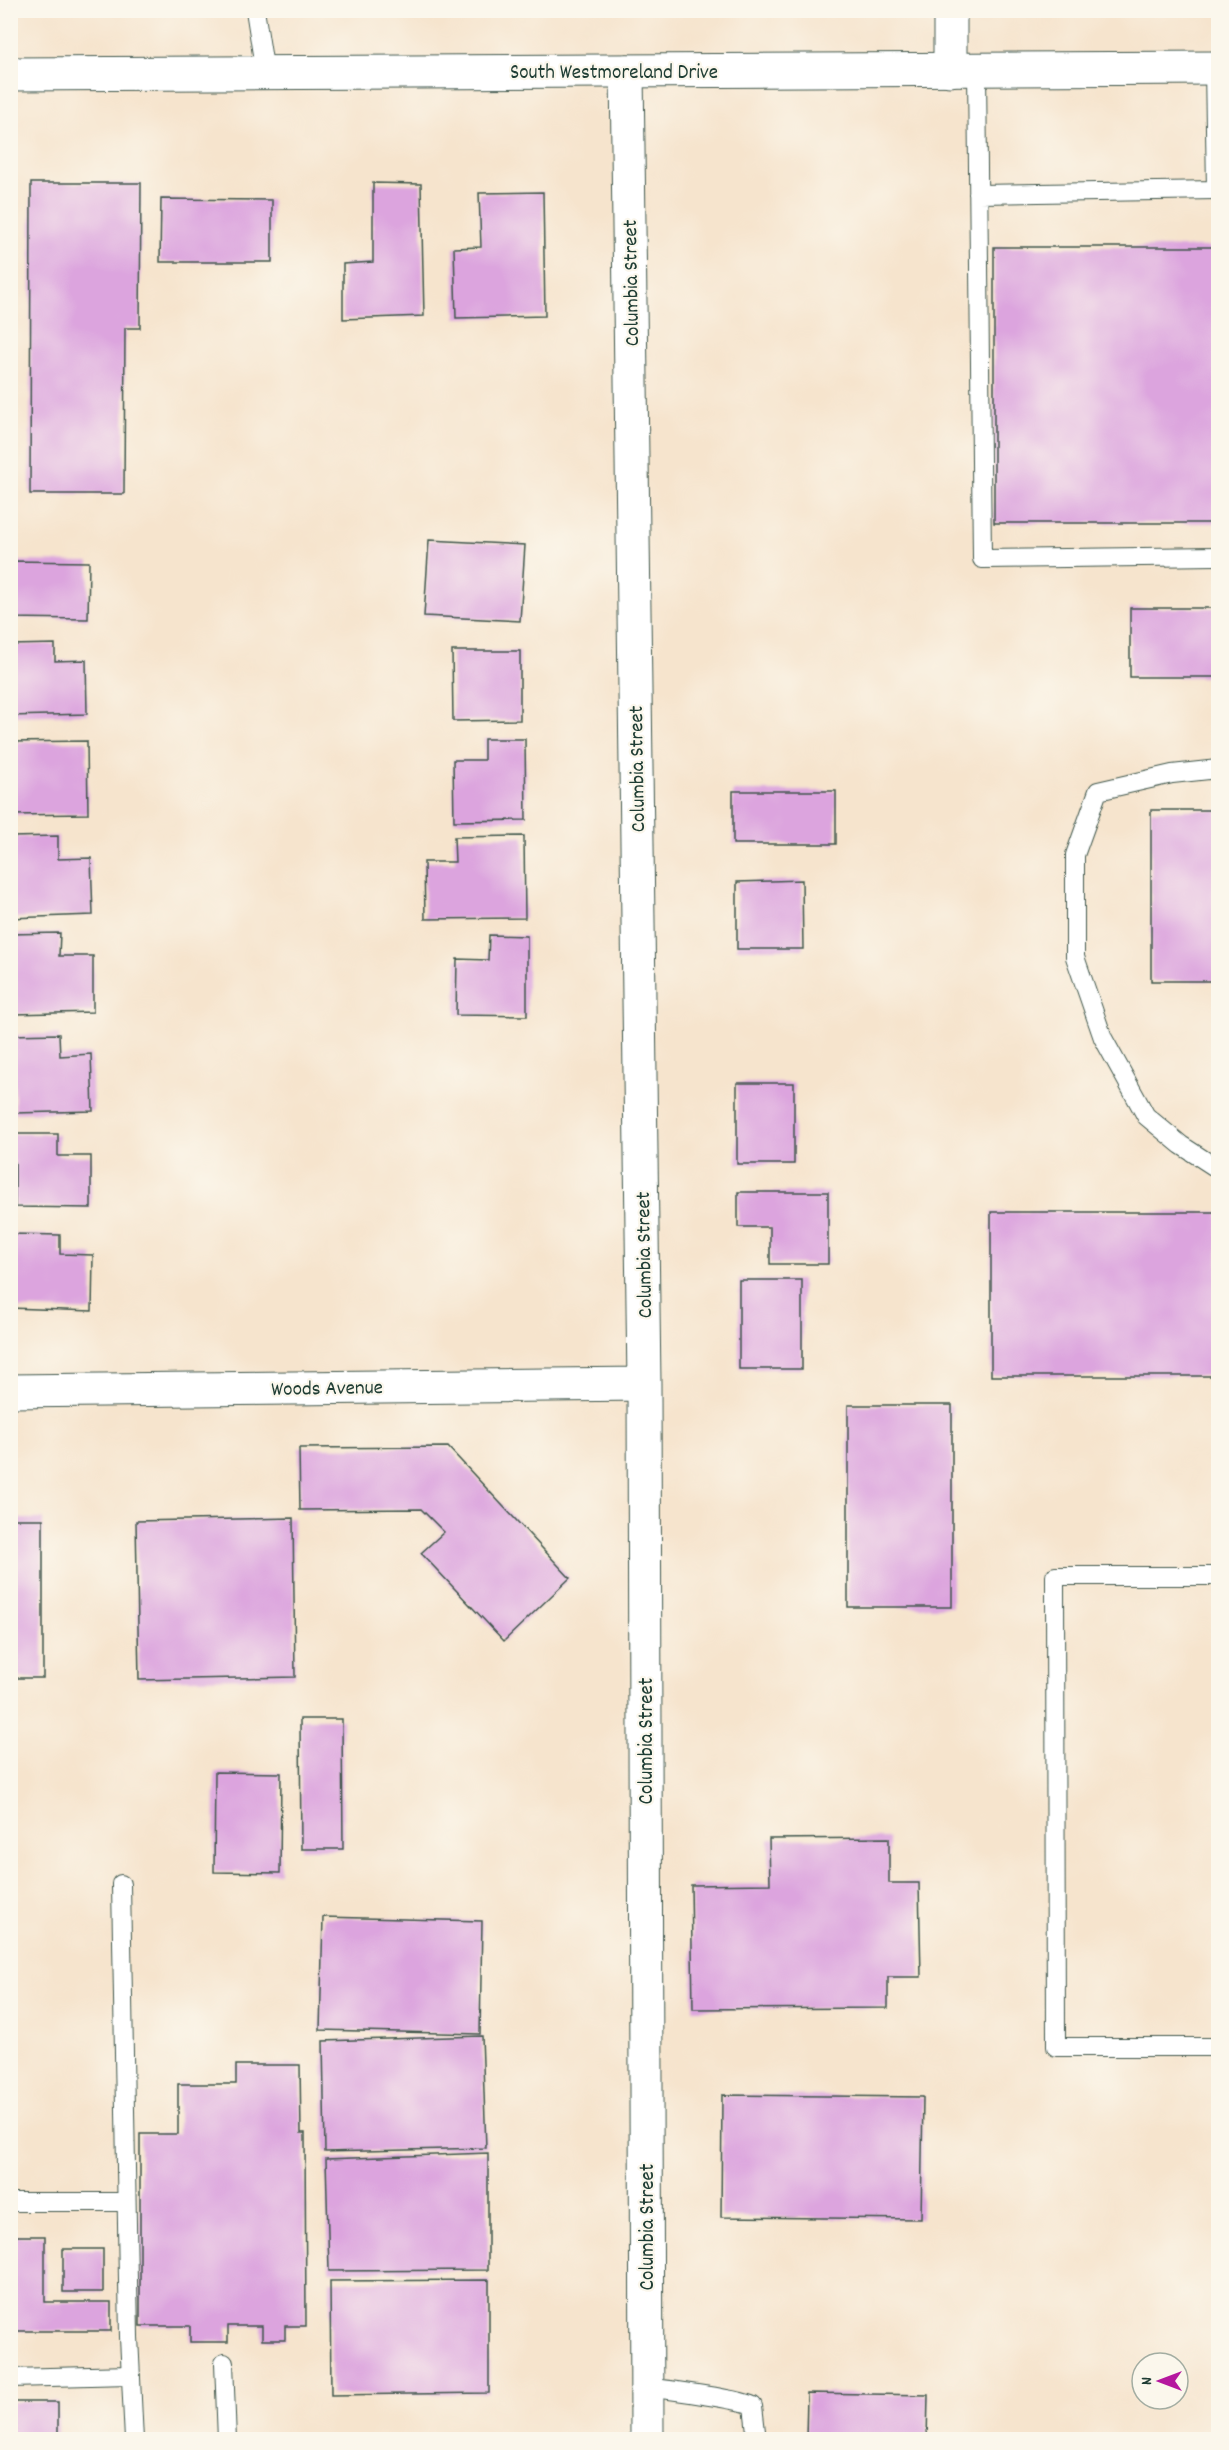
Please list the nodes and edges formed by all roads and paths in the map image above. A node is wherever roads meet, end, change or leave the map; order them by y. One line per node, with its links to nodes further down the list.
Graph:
1 (255, 10): 6 (lane)
2 (950, 10): 4 (street)
3 (1216, 68): 4 (street, South Westmoreland Drive); 8 (lane)
4 (963, 70): 5 (street, South Westmoreland Drive); 9 (lane)
5 (627, 71): 6 (street, South Westmoreland Drive); 13 (street, Columbia Street)
6 (265, 73): 7 (street, South Westmoreland Drive)
7 (10, 74)
8 (1217, 190): 9 (lane)
9 (978, 194): 10 (lane)
10 (1218, 556)
11 (1218, 769): 12 (lane)
12 (1218, 1169)
13 (644, 1384): 14 (street, Woods Avenue); 23 (street, Columbia Street)
14 (10, 1391)
15 (1218, 1576): 17 (lane)
16 (121, 1884): 19 (lane)
17 (1218, 2046)
18 (10, 2202): 19 (lane)
19 (126, 2202): 21 (lane)
20 (225, 2363): 25 (lane)
21 (130, 2375): 22 (lane); 24 (lane)
22 (10, 2378)
23 (646, 2386): 26 (street, Columbia Street); 27 (lane)
24 (134, 2439)
25 (227, 2439)
26 (647, 2439)
27 (757, 2439)

